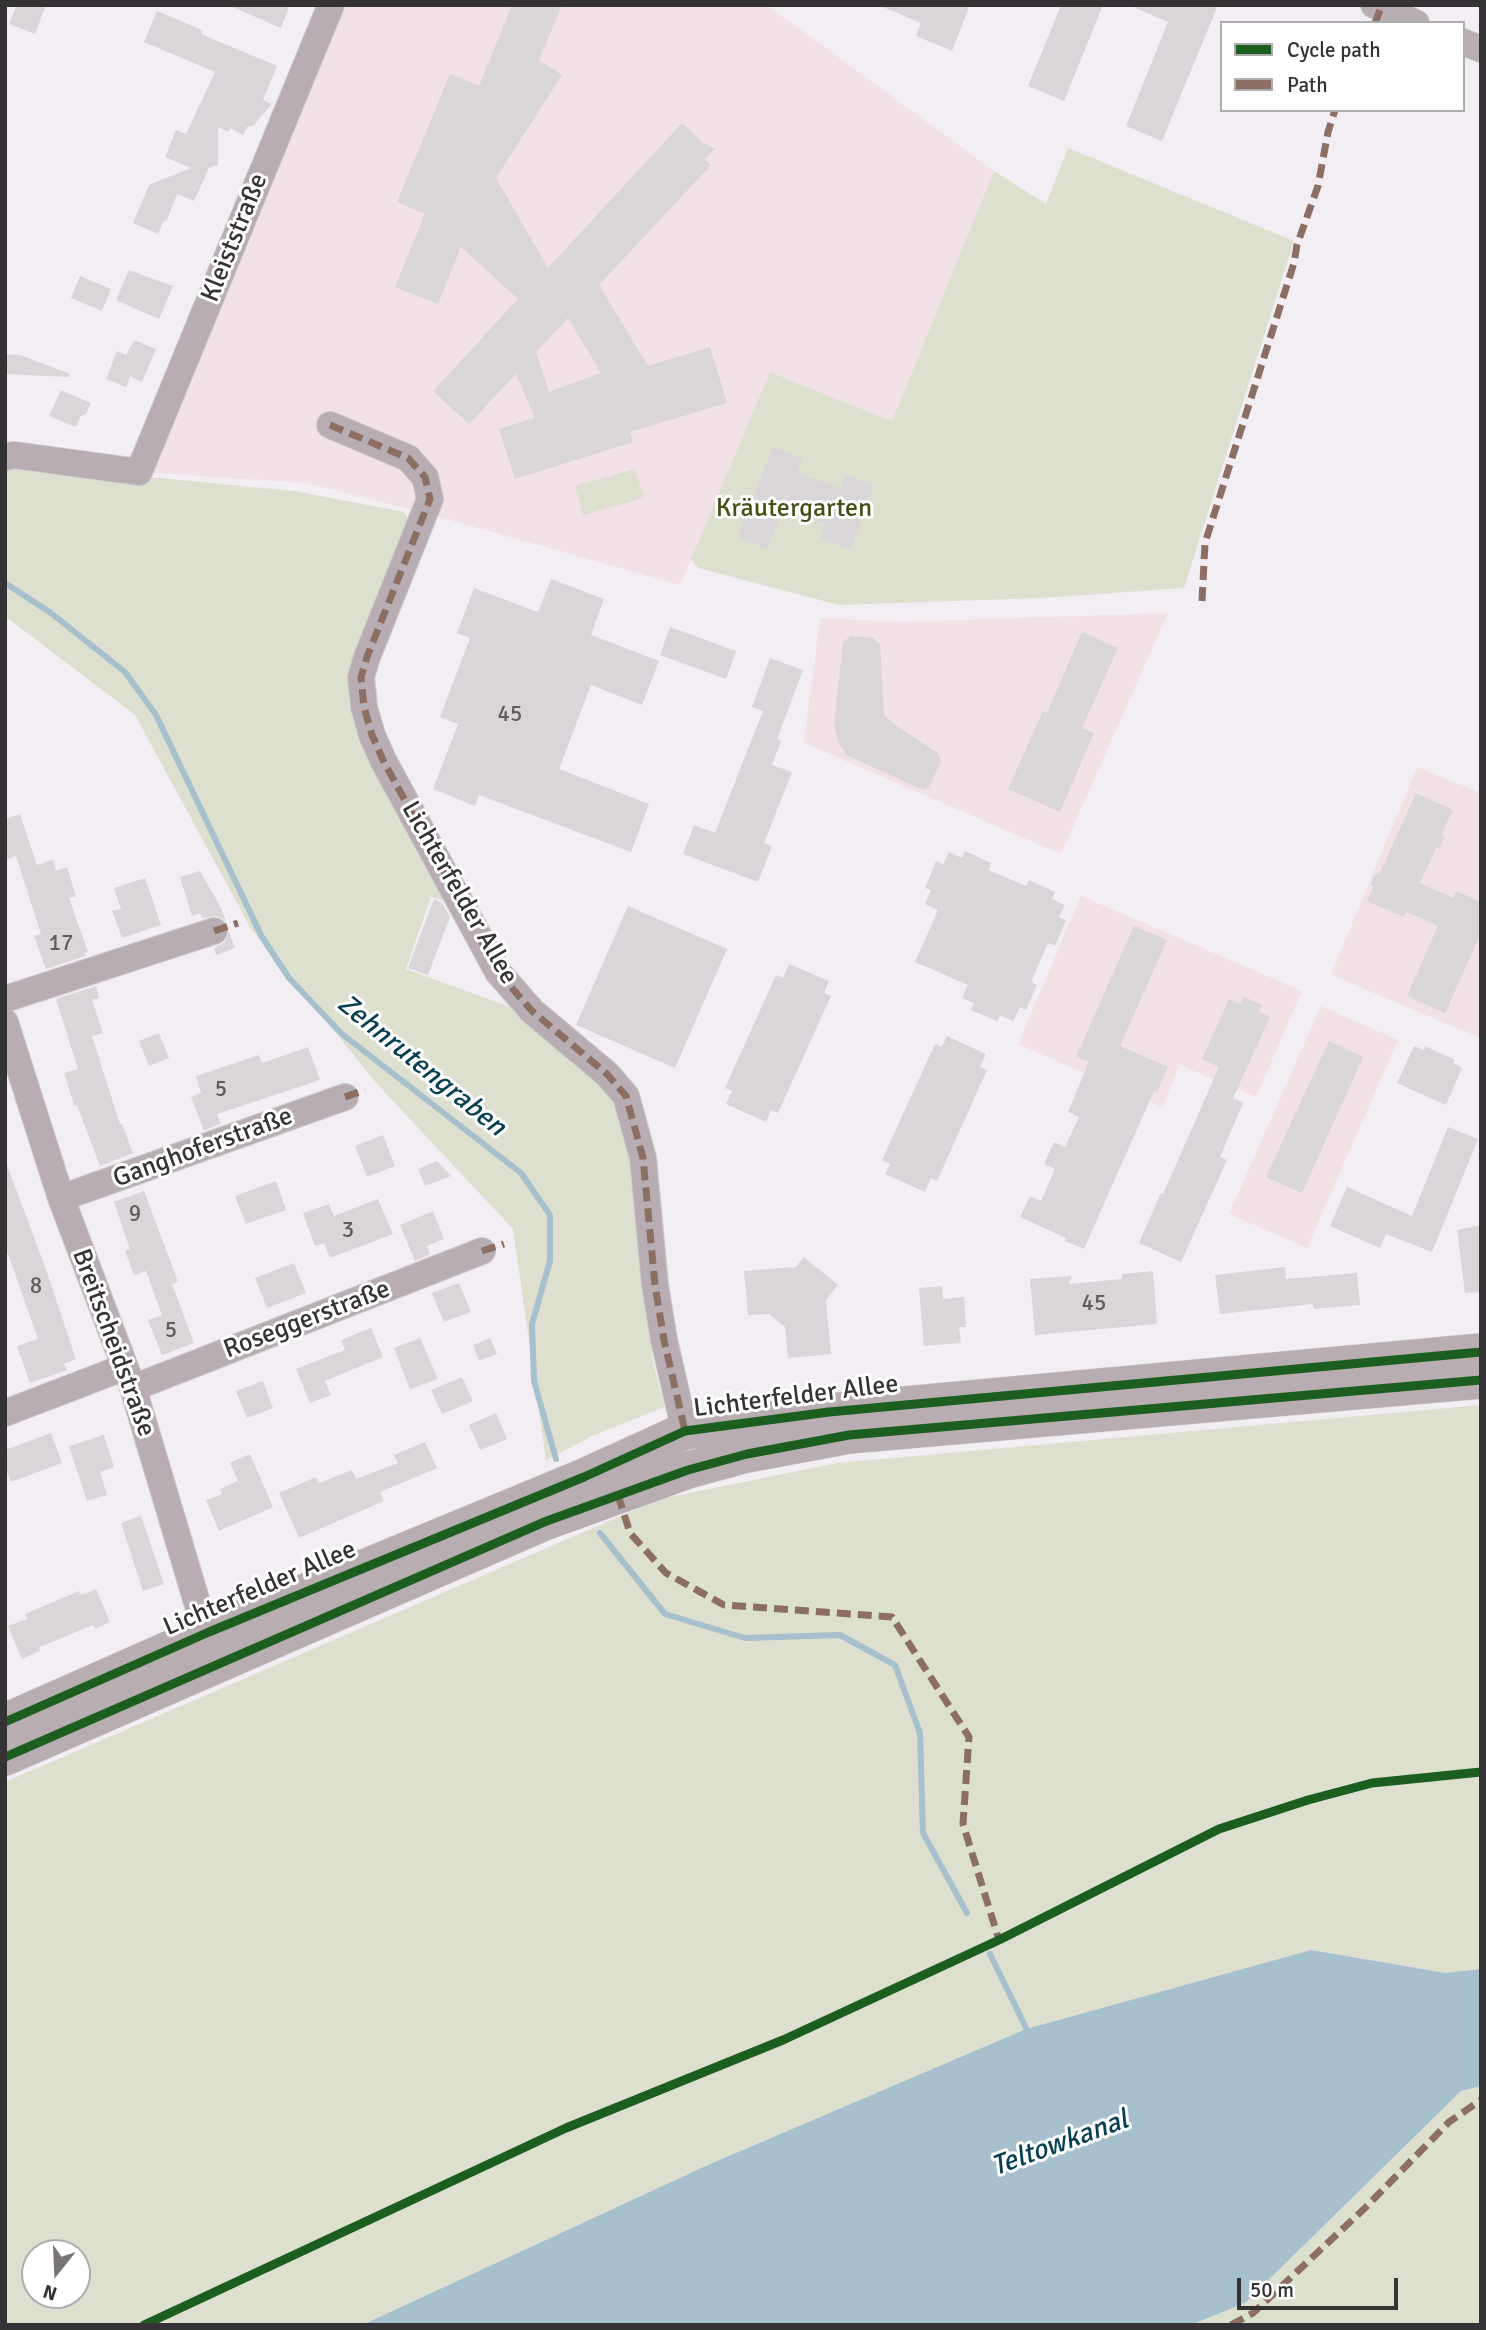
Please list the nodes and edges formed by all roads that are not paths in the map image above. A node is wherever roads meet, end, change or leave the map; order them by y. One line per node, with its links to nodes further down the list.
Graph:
1 (331, 5): 5 (street, Kleiststraße)
2 (1379, 6): 3 (street)
3 (1412, 21)
4 (330, 425): 16 (street, Lichterfelder Allee)
5 (5, 457)
6 (214, 931): 7 (street)
7 (5, 999)
8 (5, 1022): 10 (street, Breitscheidstraße)
9 (345, 1097): 10 (street, Ganghoferstraße)
10 (61, 1198): 13 (street, Breitscheidstraße)
11 (482, 1251): 13 (street, Roseggerstraße)
12 (1481, 1352): 16 (main road, Lichterfelder Allee)
13 (129, 1378): 15 (street, Roseggerstraße); 17 (street, Breitscheidstraße)
14 (1481, 1380): 17 (main road, Lichterfelder Allee)
15 (5, 1413)
16 (685, 1430): 17 (main road, Lichterfelder Allee)
17 (216, 1647): 18 (main road, Lichterfelder Allee); 19 (main road, Lichterfelder Allee)
18 (5, 1723)
19 (5, 1757)

